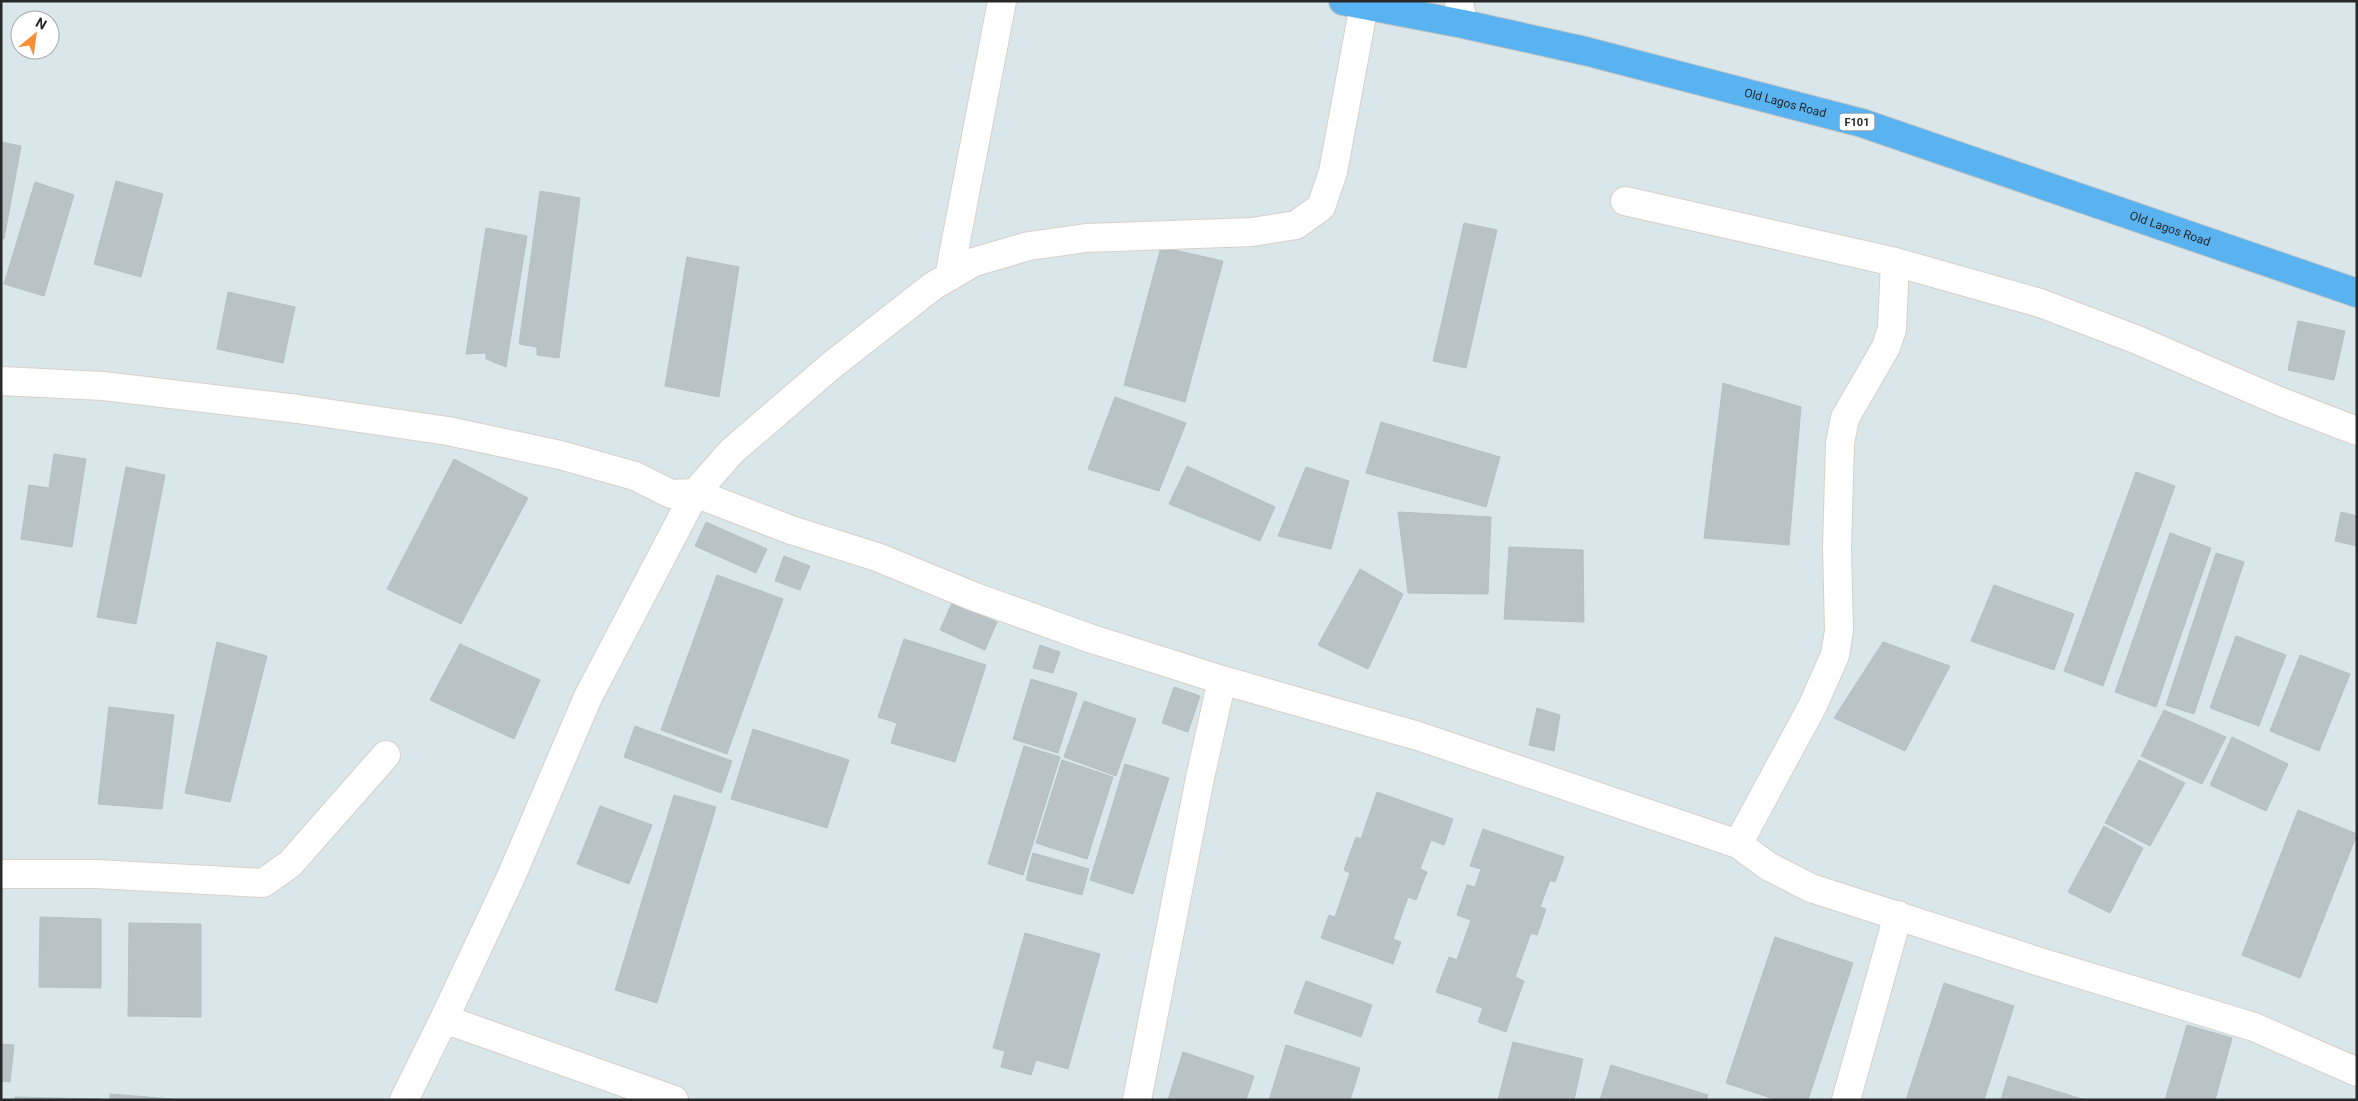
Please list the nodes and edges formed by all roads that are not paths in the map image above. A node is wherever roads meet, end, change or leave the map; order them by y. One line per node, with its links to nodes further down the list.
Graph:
1 (1002, 1): 6 (street)
2 (1354, 3): 3 (main road, Old Lagos Road / F101); 6 (street)
3 (1461, 12): 7 (main road, Old Lagos Road / F101)
4 (1625, 201): 5 (street)
5 (1895, 262): 9 (street); 13 (street)
6 (949, 277): 10 (street)
7 (2357, 293)
8 (1, 381): 10 (street)
9 (2357, 431)
10 (695, 493): 11 (street); 16 (street)
11 (1222, 680): 13 (street); 20 (street)
12 (386, 755): 14 (street)
13 (1738, 844): 15 (street)
14 (1, 874)
15 (1898, 915): 17 (street); 21 (street)
16 (444, 1019): 18 (street); 19 (street)
17 (2357, 1072)
18 (404, 1100)
19 (674, 1100)
20 (1137, 1100)
21 (1846, 1100)

